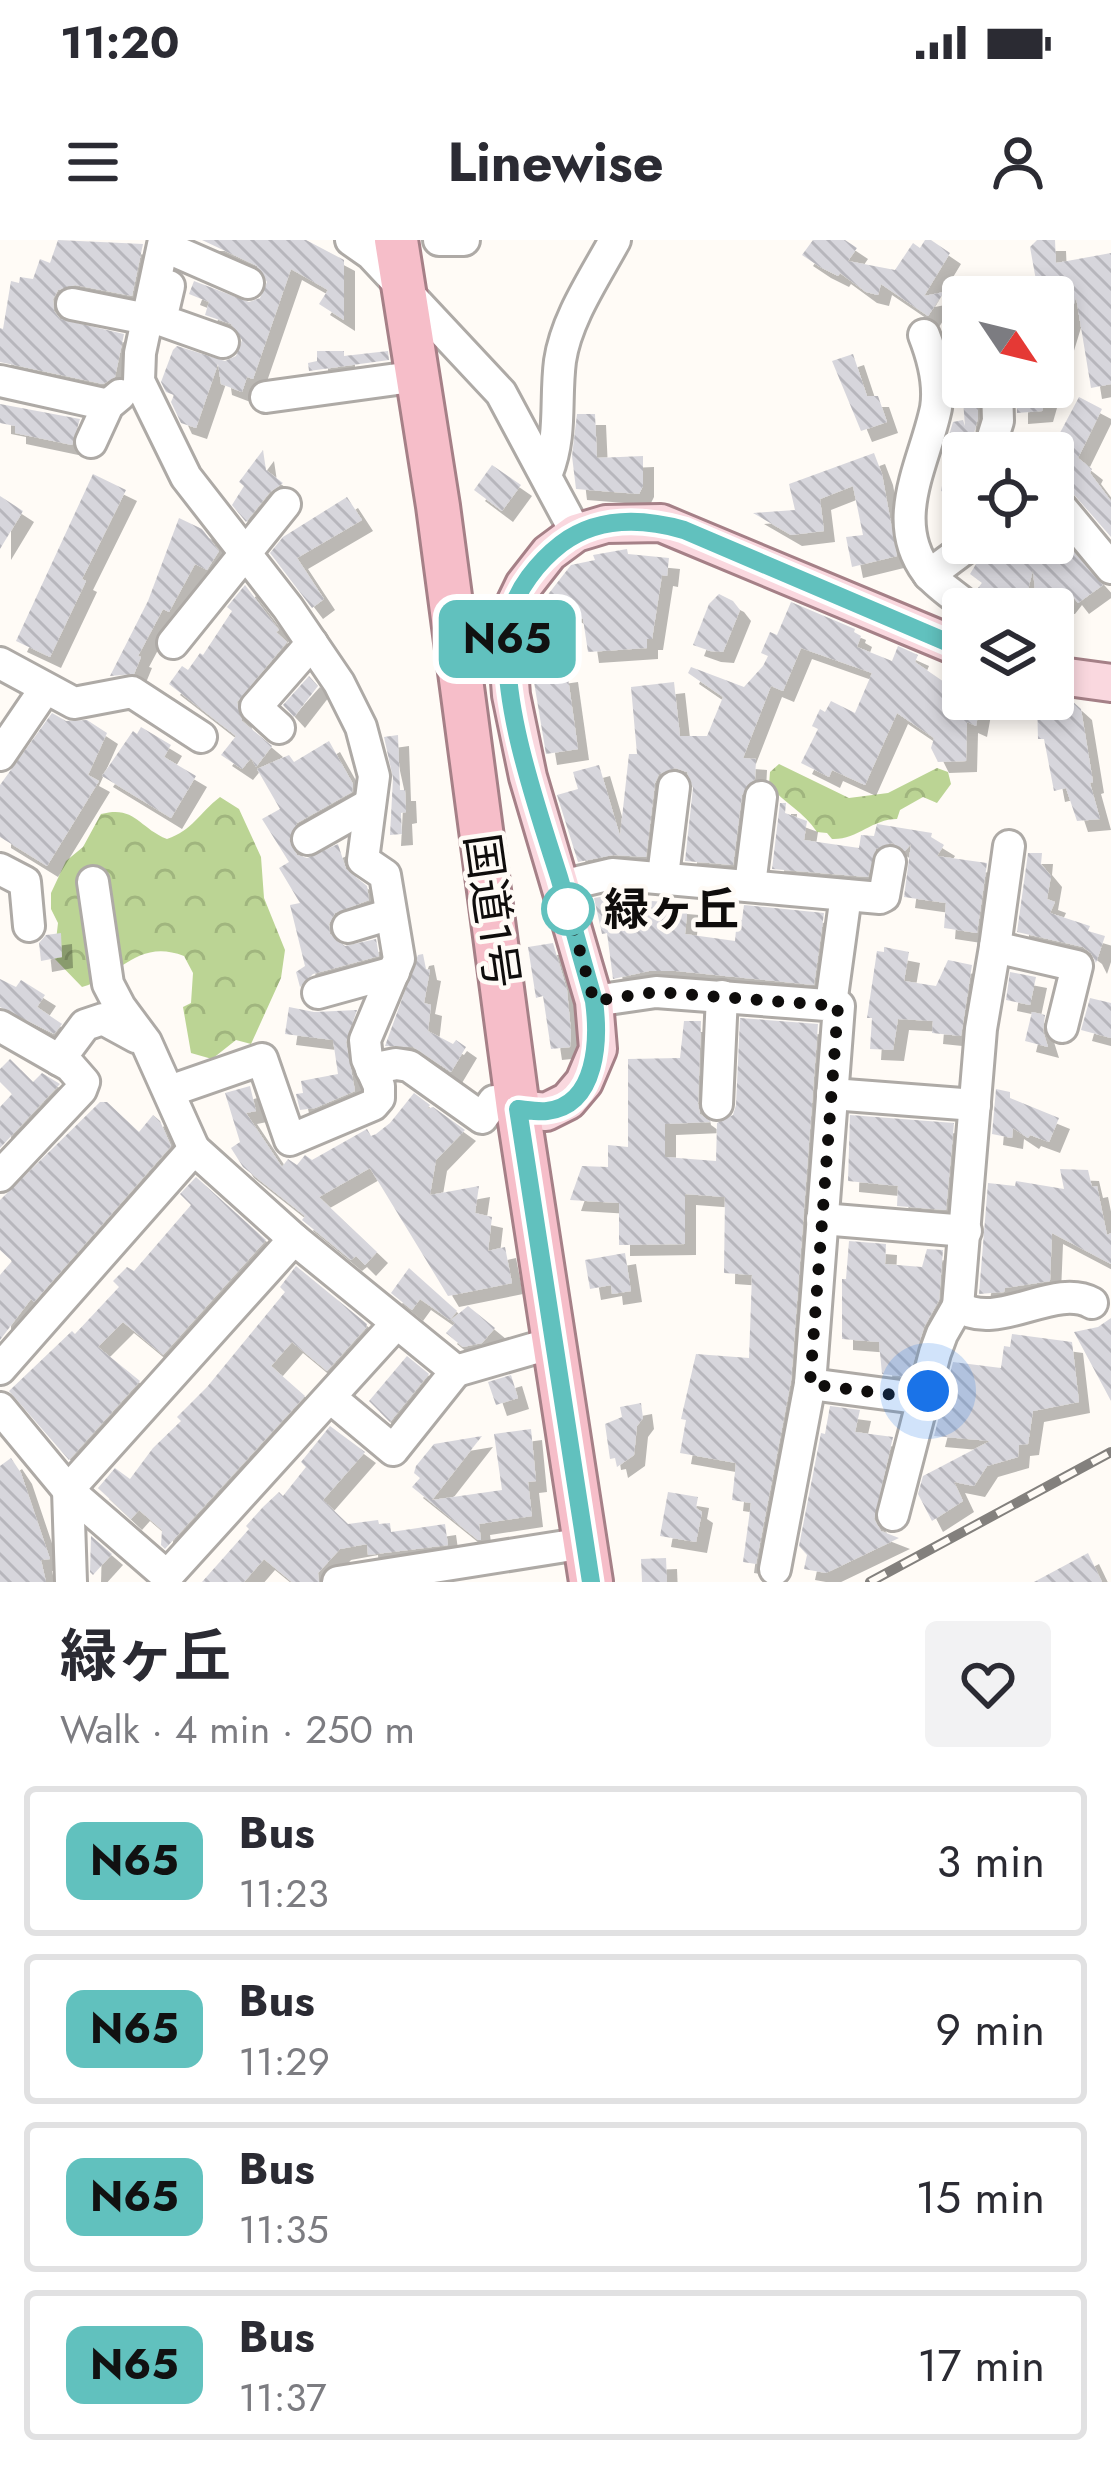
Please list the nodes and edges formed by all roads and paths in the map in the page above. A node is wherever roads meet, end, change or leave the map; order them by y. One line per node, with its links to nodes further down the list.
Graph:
1 (351, 240): 8 (street)
2 (396, 240): 8 (highway, 国道1号)
3 (439, 240): 4 (street)
4 (464, 240)
5 (615, 240): 19 (street)
6 (174, 244): 7 (street); 10 (street); 12 (street)
7 (248, 283)
8 (407, 292): 13 (highway, 国道1号); 19 (street)
9 (72, 304): 10 (street)
10 (147, 319): 15 (street)
11 (924, 335): 26 (street)
12 (224, 342)
13 (419, 376): 16 (street); 68 (highway, 国道1号)
14 (0, 381): 17 (street)
15 (140, 381): 17 (street); 23 (street)
16 (266, 398)
17 (108, 405): 18 (street)
18 (91, 442)
19 (547, 473): 22 (street)
20 (285, 504): 23 (street)
21 (1074, 523): 25 (street)
22 (576, 533): 28 (main road); 48 (main road)
23 (245, 555): 29 (street); 30 (street)
24 (944, 564): 26 (street)
25 (1111, 568)
26 (929, 575): 27 (street)
27 (945, 588)
28 (942, 640)
29 (173, 643)
30 (312, 643): 35 (street); 40 (street)
31 (0, 663): 34 (street)
32 (1074, 678): 33 (main road)
33 (1111, 683)
34 (45, 689): 36 (street); 37 (street)
35 (279, 728)
36 (201, 737)
37 (0, 755)
38 (674, 787): 45 (street)
39 (761, 797): 47 (street)
40 (370, 804): 41 (street); 50 (street)
41 (308, 839)
42 (1009, 846): 53 (street)
43 (890, 862): 49 (street)
44 (0, 869): 51 (street)
45 (663, 876): 47 (street); 48 (street)
46 (93, 882): 61 (street)
47 (750, 885): 49 (street)
48 (561, 886): 57 (main road)
49 (846, 895): 58 (street)
50 (391, 914): 52 (street); 54 (street)
51 (29, 926)
52 (349, 926)
53 (995, 947): 60 (street); 67 (street)
54 (394, 972): 55 (street); 63 (street)
55 (318, 993)
56 (722, 996): 57 (street); 58 (street); 66 (street)
57 (594, 1001): 68 (main road)
58 (831, 1004): 65 (street)
59 (0, 1026): 62 (street)
60 (1062, 1027)
61 (146, 1042): 62 (street); 64 (street)
62 (59, 1060): 70 (street)
63 (371, 1069): 64 (street); 68 (street)
64 (170, 1091): 69 (street)
65 (832, 1094): 67 (street); 71 (street)
66 (717, 1104)
67 (975, 1105): 72 (street)
68 (518, 1109): 77 (highway, 国道1号)
69 (194, 1150): 73 (street); 78 (street)
70 (0, 1176)
71 (822, 1219): 72 (street); 80 (street)
72 (966, 1231): 75 (street)
73 (293, 1239): 76 (street); 84 (street)
74 (1092, 1304): 75 (street)
75 (958, 1306): 82 (street)
76 (396, 1324): 79 (street); 81 (street)
77 (556, 1342): 79 (street); 86 (highway, 国道1号)
78 (0, 1369)
79 (456, 1370): 81 (street)
80 (810, 1384): 82 (street); 87 (street)
81 (331, 1398): 84 (street)
82 (924, 1399): 85 (street)
83 (0, 1408): 84 (street)
84 (68, 1490): 89 (street)
85 (893, 1515)
86 (588, 1562): 88 (street)
87 (775, 1569)
88 (468, 1571): 90 (street)
89 (70, 1582)
90 (338, 1582)

